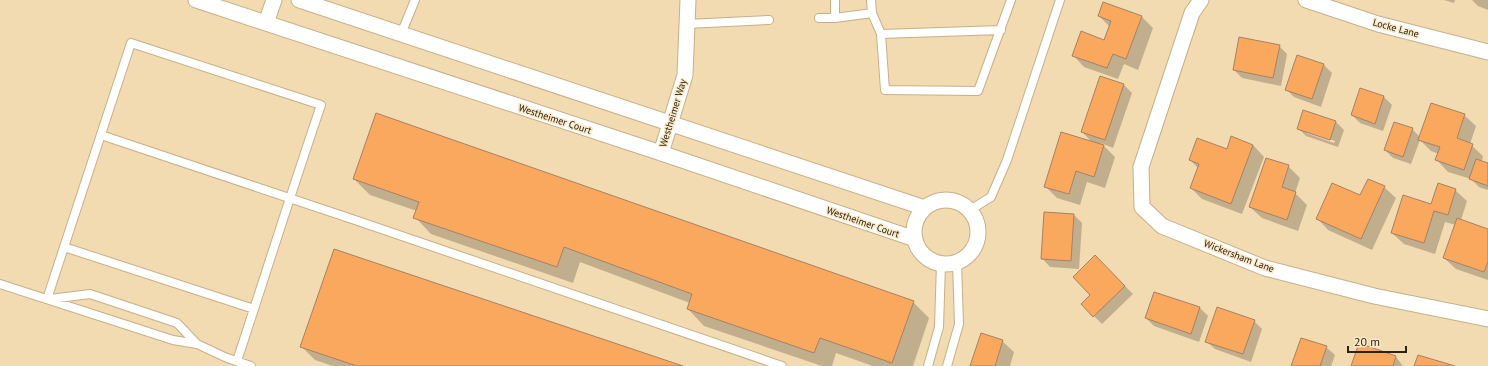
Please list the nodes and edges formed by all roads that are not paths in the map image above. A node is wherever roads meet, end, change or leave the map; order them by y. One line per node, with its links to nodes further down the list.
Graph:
1 (196, 0): 16 (street, Westheimer Court)
2 (274, 0): 16 (street)
3 (299, 0): 19 (street)
4 (415, 0): 19 (lane)
5 (688, 0): 17 (street, Westheimer Way)
6 (835, 0): 14 (lane)
7 (871, 0): 12 (lane)
8 (1011, 0): 18 (lane)
9 (1060, 0): 27 (lane)
10 (1201, 0): 35 (street, Wickersham Lane)
11 (1306, 0): 21 (street, Locke Lane)
12 (872, 13): 14 (lane); 20 (lane)
13 (819, 18): 14 (lane)
14 (835, 18)
15 (769, 20): 17 (lane)
16 (266, 23): 24 (street, Westheimer Court)
17 (687, 24): 22 (street, Westheimer Way)
18 (1001, 30): 20 (lane); 20 (lane)
19 (401, 34): 22 (street)
20 (882, 34)
21 (1488, 52)
22 (670, 123): 24 (street, Westheimer Way); 26 (street)
23 (101, 135): 25 (lane); 25 (lane); 29 (lane)
24 (661, 153): 28 (street, Westheimer Court)
25 (290, 198): 34 (lane); 39 (lane)
26 (925, 208): 27 (street); 28 (street, Westheimer Court)
27 (970, 210): 30 (street)
28 (915, 239): 31 (street)
29 (64, 246): 33 (lane); 34 (lane)
30 (956, 263): 31 (street); 41 (lane)
31 (941, 264): 40 (lane)
32 (0, 284): 33 (lane)
33 (47, 299): 36 (lane); 36 (lane)
34 (254, 309): 37 (lane)
35 (1488, 319)
36 (197, 344): 37 (lane)
37 (237, 361): 38 (lane)
38 (251, 366)
39 (782, 366)
40 (928, 366)
41 (947, 366)

